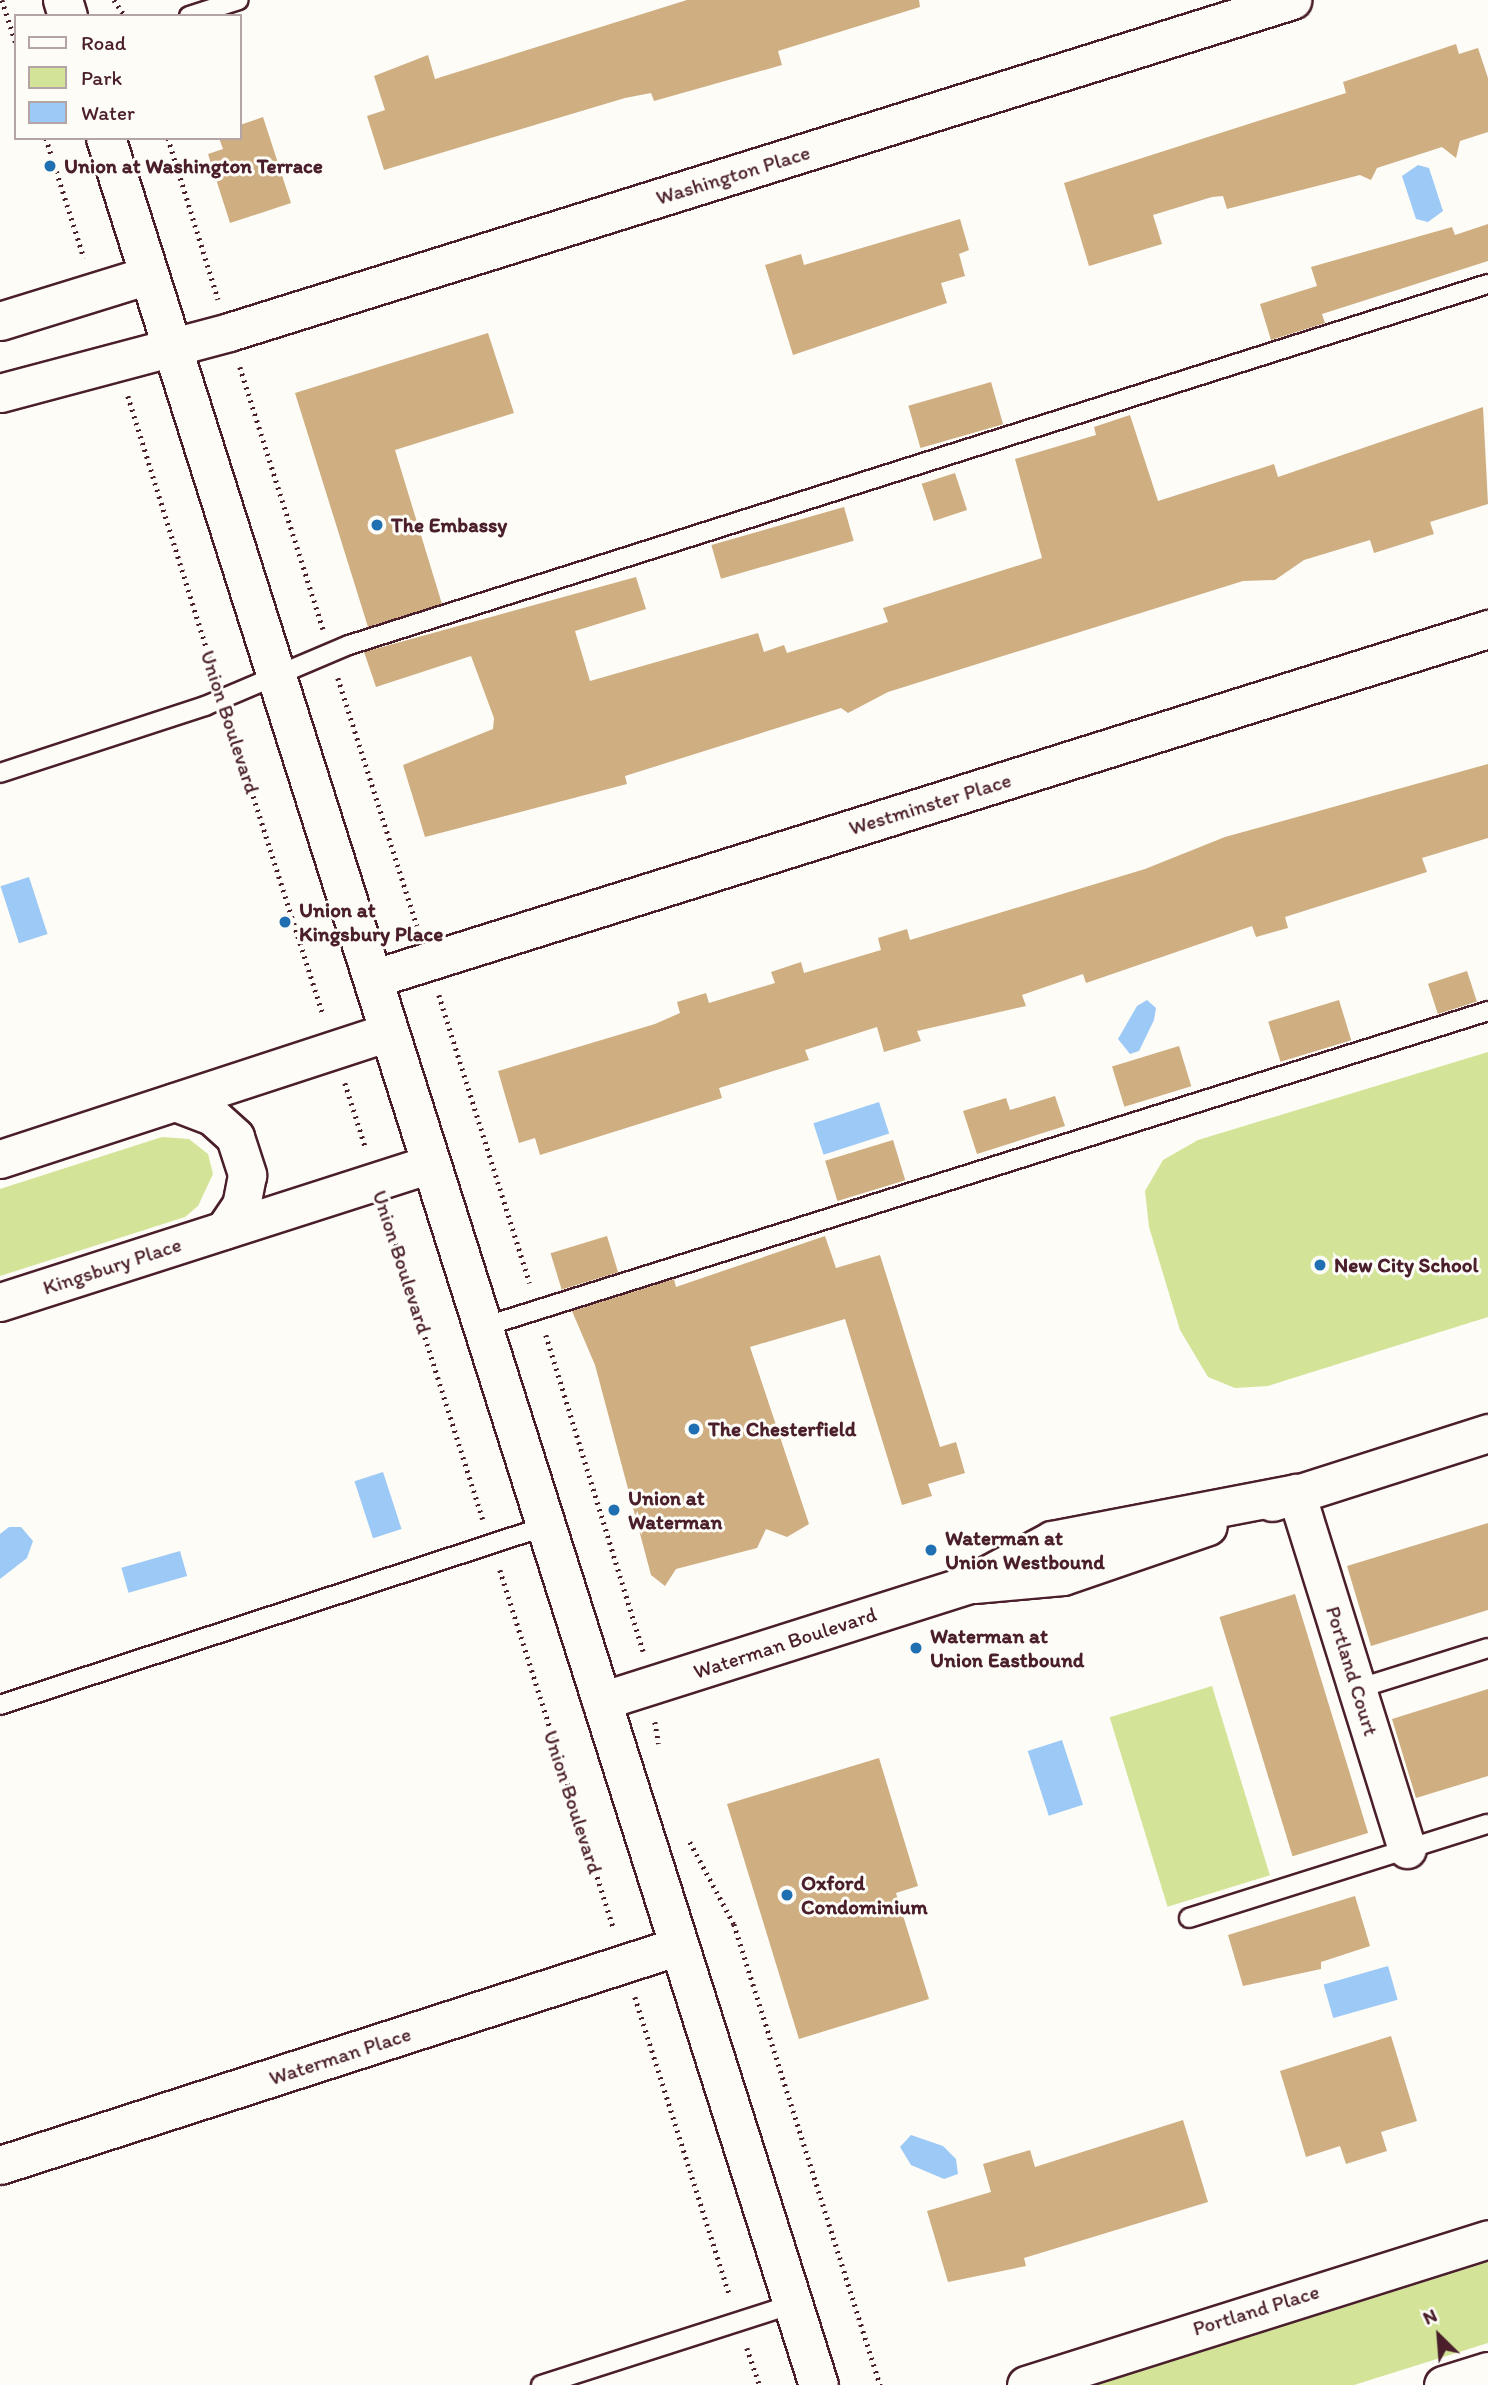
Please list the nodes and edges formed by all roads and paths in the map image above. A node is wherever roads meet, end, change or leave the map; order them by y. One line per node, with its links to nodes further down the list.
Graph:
1 (2, 0): 5 (path)
2 (239, 0): 4 (lane)
3 (1292, 0): 13 (street, Washington Place)
4 (195, 14)
5 (14, 37)
6 (47, 140): 11 (path)
7 (107, 140): 9 (main road)
8 (168, 140): 13 (path)
9 (149, 275): 11 (street); 14 (main road)
10 (1488, 284): 18 (lane)
11 (95, 292): 12 (street)
12 (0, 321)
13 (229, 332): 14 (street, Washington Place); 18 (path)
14 (173, 347): 15 (street, Washington Place); 19 (main road)
15 (117, 363): 16 (street, Washington Place); 20 (path, Union Boulevard)
16 (0, 393)
17 (1488, 629): 22 (street, Westminster Place)
18 (330, 652): 19 (lane); 22 (path)
19 (277, 675): 20 (lane); 23 (main road)
20 (222, 699): 21 (lane); 26 (path, Union Boulevard)
21 (0, 773)
22 (428, 962): 23 (street, Westminster Place); 33 (path)
23 (372, 979): 25 (main road)
24 (1488, 1011): 33 (lane)
25 (389, 1032): 26 (street); 29 (main road)
26 (334, 1049): 27 (street); 30 (path, Union Boulevard)
27 (175, 1102): 28 (street); 31 (street)
28 (0, 1159)
29 (431, 1164): 30 (street, Kingsbury Place); 34 (main road)
30 (376, 1181): 31 (street, Kingsbury Place); 38 (path, Union Boulevard)
31 (224, 1230): 32 (street, Kingsbury Place)
32 (0, 1302)
33 (538, 1310): 34 (lane); 39 (path)
34 (483, 1327): 37 (main road)
35 (1488, 1433): 36 (street, Waterman Boulevard)
36 (1296, 1493): 41 (street, Portland Court); 42 (street, Waterman Boulevard)
37 (546, 1526): 38 (lane); 42 (main road)
38 (491, 1544): 43 (lane); 49 (path, Union Boulevard)
39 (638, 1625)
40 (1488, 1648): 41 (lane)
41 (1357, 1689): 46 (street, Portland Court)
42 (601, 1702): 48 (main road)
43 (0, 1705)
44 (1488, 1824): 46 (lane)
45 (684, 1830): 58 (path)
46 (1407, 1849): 47 (lane)
47 (1189, 1918)
48 (679, 1946): 49 (street, Waterman Place); 52 (main road)
49 (625, 1964): 50 (street, Waterman Place); 53 (path, Union Boulevard)
50 (0, 2165)
51 (1488, 2239): 59 (street, Portland Place)
52 (793, 2304): 53 (lane); 57 (main road)
53 (738, 2321): 55 (lane); 56 (path, Union Boulevard)
54 (1488, 2371): 60 (street)
55 (541, 2385)
56 (760, 2385)
57 (819, 2385)
58 (880, 2385)
59 (1026, 2385)
60 (1443, 2385)

